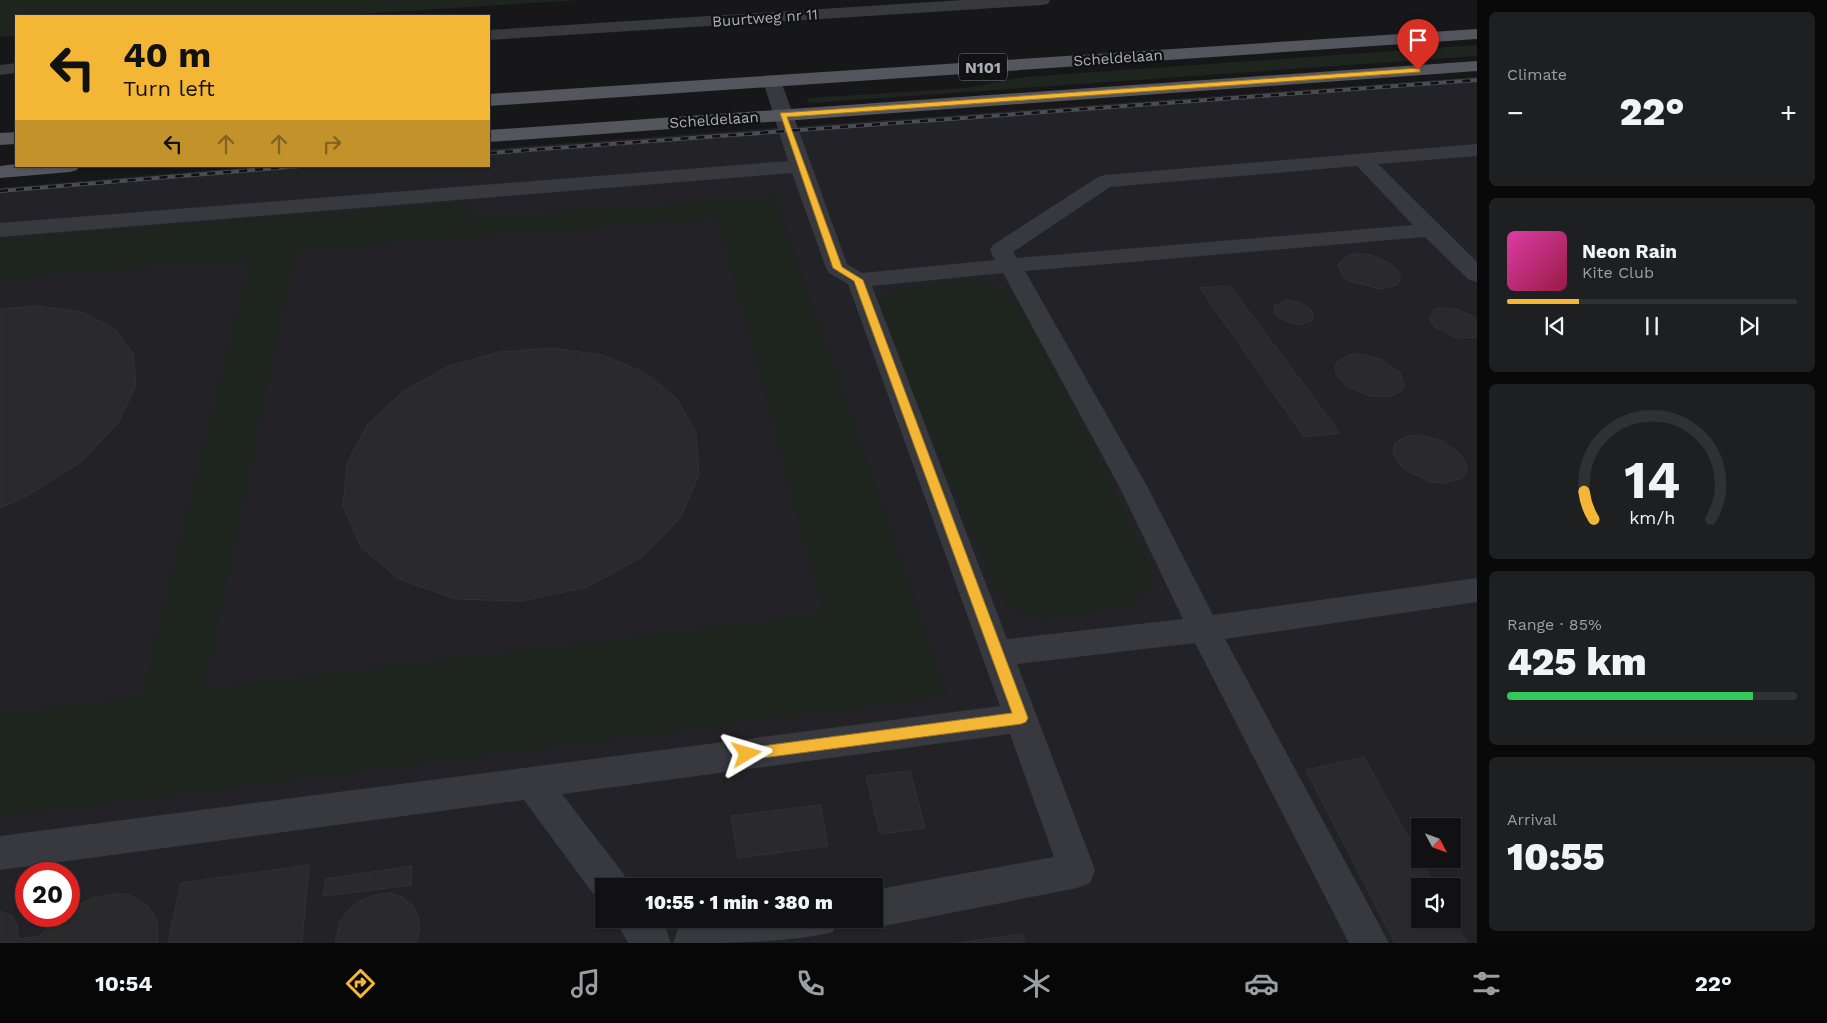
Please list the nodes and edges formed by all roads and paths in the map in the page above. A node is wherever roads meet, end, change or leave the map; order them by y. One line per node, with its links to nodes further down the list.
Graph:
1 (1042, 0): 3 (lane, Buurtweg nr 11)
2 (1477, 34): 7 (main road, Scheldelaan / N101)
3 (490, 35)
4 (1477, 66): 9 (main road, Scheldelaan / N101)
5 (15, 68): 6 (lane)
6 (0, 70)
7 (772, 81): 8 (main road, Scheldelaan / N101); 9 (lane)
8 (490, 100)
9 (782, 115): 10 (main road, Scheldelaan / N101); 15 (lane)
10 (490, 136)
11 (15, 138): 12 (main road)
12 (0, 139)
13 (1477, 150): 14 (lane)
14 (1362, 160): 19 (lane); 20 (lane)
15 (800, 166): 18 (lane); 22 (lane)
16 (58, 167): 17 (main road)
17 (0, 172)
18 (0, 230)
19 (1430, 230): 20 (lane); 21 (lane)
20 (1010, 265): 22 (lane); 24 (lane)
21 (1477, 275)
22 (858, 280): 25 (lane)
23 (1477, 590): 24 (lane)
24 (1204, 629): 25 (lane); 35 (lane)
25 (997, 653): 26 (lane)
26 (1021, 718): 27 (lane); 30 (lane)
27 (532, 782): 28 (lane); 29 (lane)
28 (0, 853)
29 (604, 878)
30 (883, 907)
31 (641, 928): 33 (lane)
32 (772, 928): 34 (lane)
33 (652, 943)
34 (692, 943)
35 (1370, 943)

